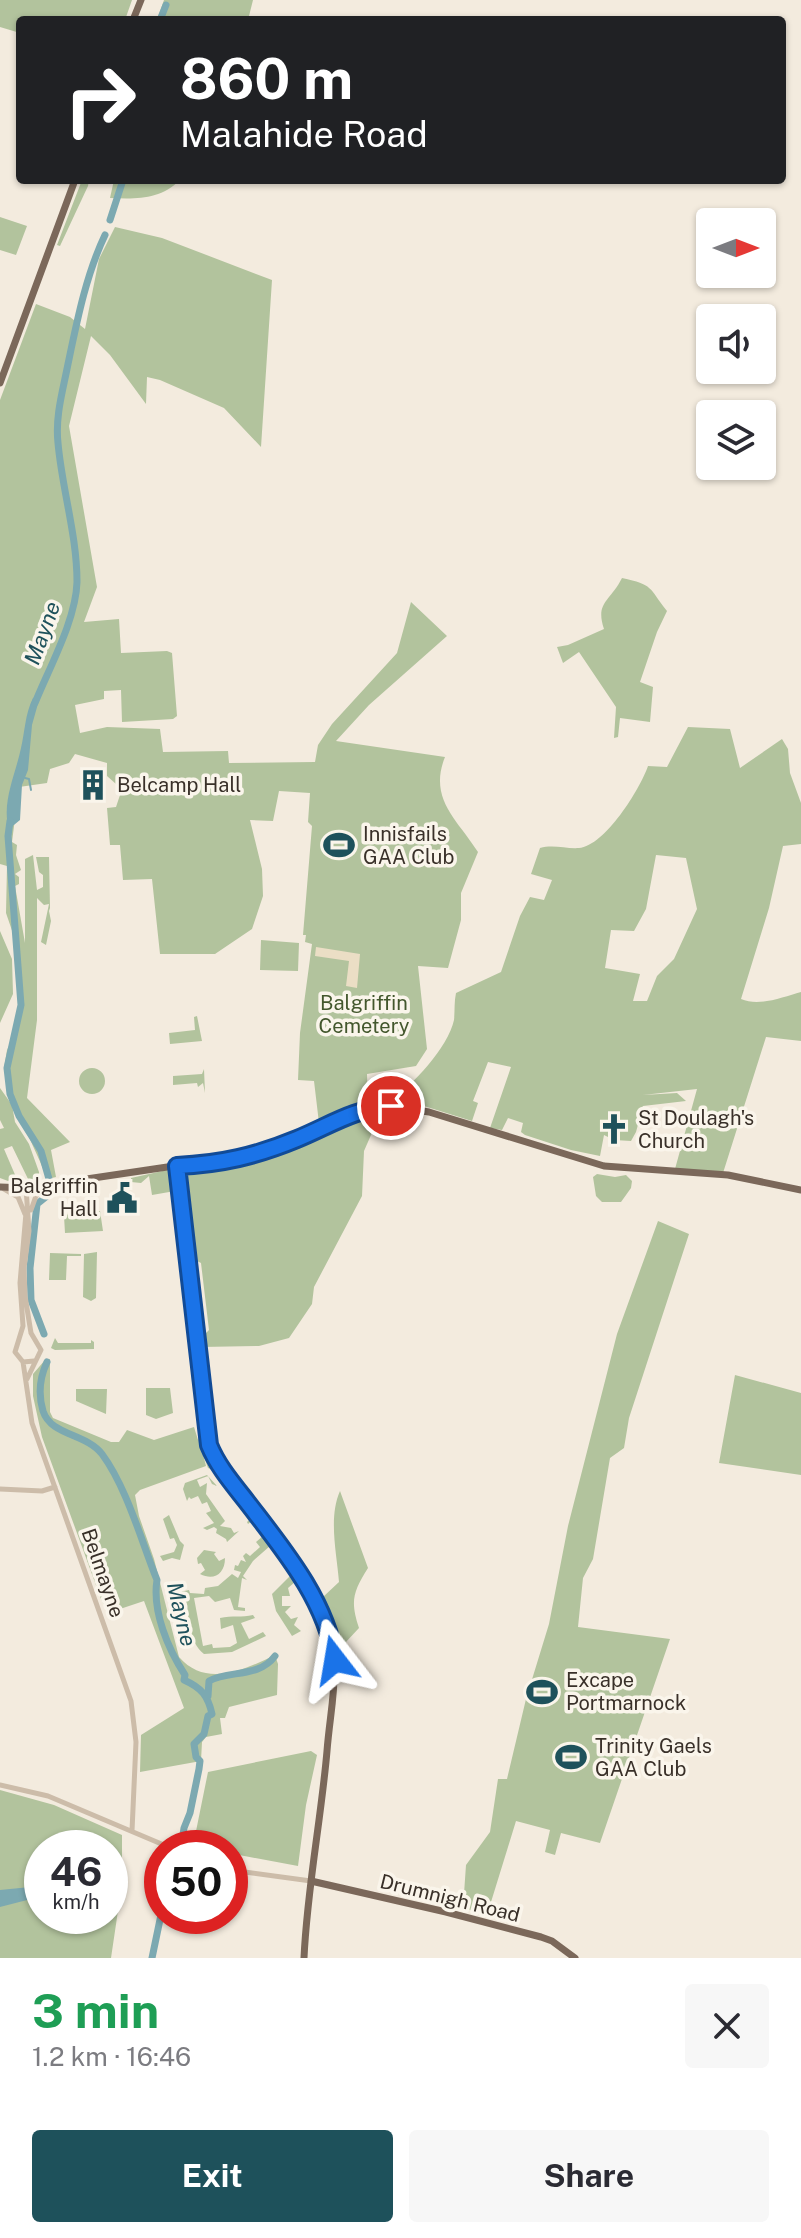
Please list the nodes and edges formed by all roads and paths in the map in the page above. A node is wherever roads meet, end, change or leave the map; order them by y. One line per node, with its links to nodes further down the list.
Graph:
1 (74, 184): 2 (main road)
2 (0, 383)
3 (177, 1166): 4 (main road); 7 (main road); 17 (main road)
4 (54, 1184): 6 (main road); 9 (street)
5 (0, 1187): 6 (main road); 8 (street)
6 (26, 1188): 8 (street, Belmayne); 9 (street, Belmayne)
7 (801, 1190)
8 (26, 1223): 11 (street, Belmayne)
9 (29, 1231): 10 (street, Belmayne)
10 (35, 1339): 11 (street); 12 (street, Belmayne)
11 (17, 1343): 13 (street, Belmayne)
12 (35, 1360): 13 (street); 14 (street, Belmayne)
13 (23, 1362): 14 (street, Belmayne)
14 (27, 1381): 15 (street, Belmayne)
15 (55, 1487): 16 (street); 20 (street, Belmayne)
16 (0, 1489)
17 (333, 1709): 18 (main road); 18 (main road)
18 (326, 1770): 23 (main road)
19 (0, 1785): 20 (street)
20 (132, 1831): 21 (street)
21 (144, 1836)
22 (248, 1872): 23 (street)
23 (311, 1881): 24 (main road); 25 (main road, Drumnigh Road)
24 (304, 1958)
25 (575, 1958)

